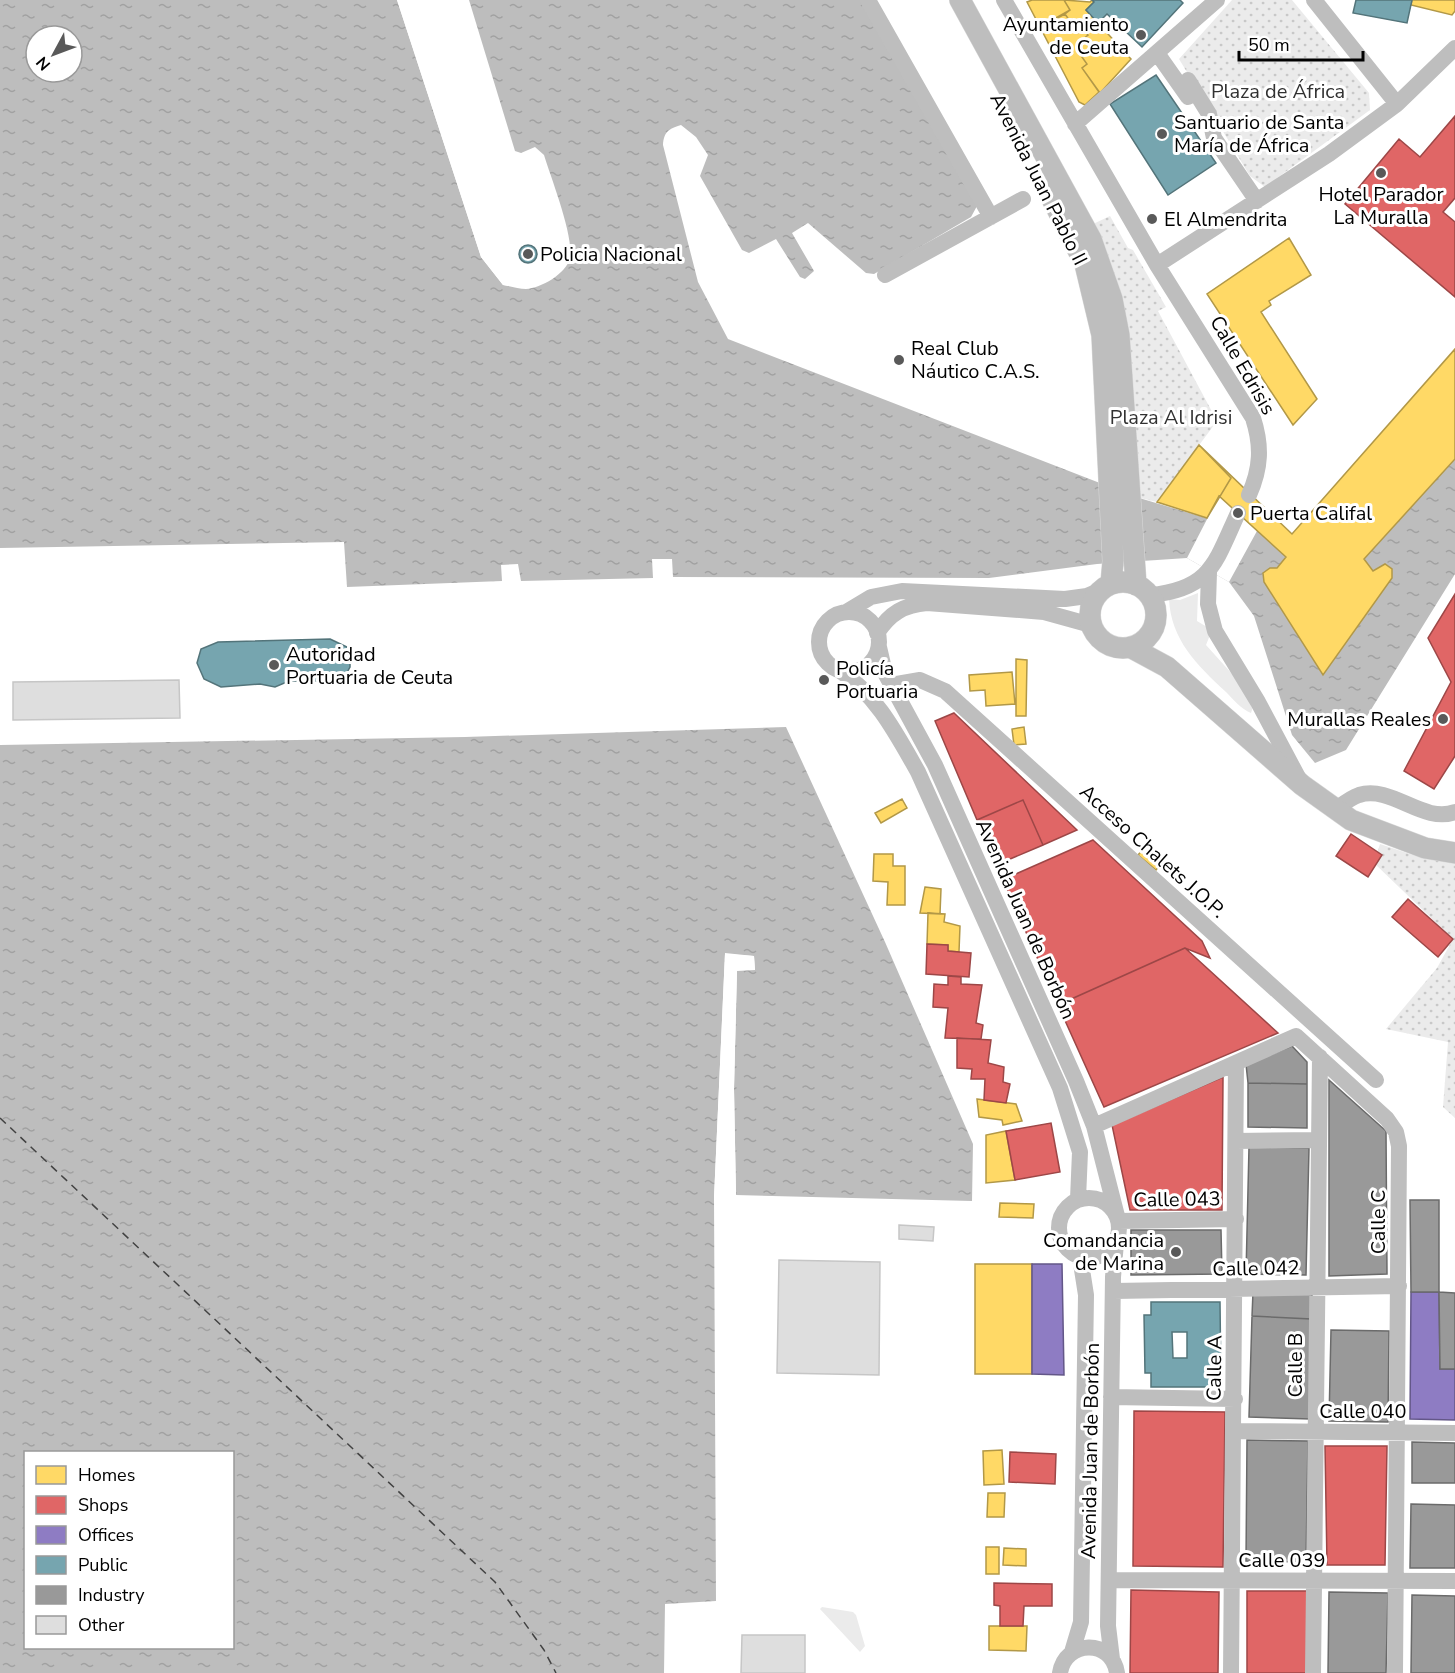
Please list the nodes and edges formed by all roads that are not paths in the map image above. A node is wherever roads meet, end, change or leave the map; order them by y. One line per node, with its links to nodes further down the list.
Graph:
1 (868, 0): 15 (street)
2 (946, 0): 18 (main road, Avenida Juan Pablo II)
3 (960, 0): 18 (main road, Avenida Juan Pablo II)
4 (1004, 0): 11 (street, Calle Edrisis)
5 (1217, 0): 8 (street)
6 (1314, 0): 10 (street)
7 (1455, 48): 10 (street)
8 (1157, 53): 11 (street); 12 (street)
9 (1188, 80): 12 (street)
10 (1397, 104): 14 (street)
11 (1075, 124): 16 (street, Calle Edrisis)
12 (1212, 131): 14 (street)
13 (1023, 199): 15 (street)
14 (1257, 201): 16 (street)
15 (991, 217): 17 (street)
16 (1157, 265): 19 (street, Calle Edrisis)
17 (885, 275)
18 (1118, 474): 22 (main road); 23 (main road)
19 (1249, 495)
20 (1238, 513): 21 (street)
21 (1209, 572): 23 (street); 30 (street)
22 (1105, 588): 23 (main road); 24 (street); 25 (main road)
23 (1143, 590): 27 (main road)
24 (846, 612): 26 (street); 28 (street)
25 (1091, 625): 26 (street); 27 (main road)
26 (878, 640): 28 (street); 29 (street, Avenida Juan de Borbón)
27 (1130, 647): 30 (main road)
28 (839, 670): 40 (street, Avenida Juan de Borbón)
29 (891, 685): 36 (street, Acceso Chalets J.O.P.); 37 (street, Avenida Juan de Borbón)
30 (1302, 785): 31 (main road)
31 (1335, 810): 32 (street); 33 (main road)
32 (1455, 812)
33 (1455, 853)
34 (1320, 1058): 35 (street, Calle C); 38 (street, Calle B); 45 (street, Calle C)
35 (1236, 1063): 37 (street, Calle C); 39 (street, Calle A)
36 (1376, 1080)
37 (1094, 1126): 41 (street, Avenida Juan de Borbón)
38 (1318, 1140): 39 (street); 46 (street, Calle B)
39 (1236, 1141): 42 (street, Calle A)
40 (1078, 1199): 41 (street); 44 (street)
41 (1118, 1218): 42 (street, Calle 043); 43 (street)
42 (1236, 1219): 47 (street, Calle A)
43 (1116, 1243): 44 (street); 48 (street, Avenida Juan de Borbón)
44 (1080, 1257): 60 (street, Avenida Juan de Borbón)
45 (1399, 1286): 46 (street, Calle 042); 53 (street, Calle C)
46 (1317, 1288): 47 (street, Calle 042); 52 (street, Calle B)
47 (1236, 1289): 48 (street, Calle 042); 50 (street, Calle A)
48 (1114, 1291): 49 (street, Avenida Juan de Borbón)
49 (1111, 1397): 50 (street); 55 (street, Avenida Juan de Borbón)
50 (1234, 1399): 51 (street, Calle A)
51 (1234, 1431): 52 (street, Calle 040); 56 (street, Calle A)
52 (1316, 1432): 53 (street, Calle 040); 57 (street, Calle B)
53 (1397, 1432): 54 (street, Calle 040); 58 (street, Calle C)
54 (1455, 1433)
55 (1109, 1580): 56 (street, Calle 039); 61 (street, Avenida Juan de Borbón)
56 (1232, 1580): 57 (street, Calle 039); 63 (street, Calle A)
57 (1314, 1581): 58 (street, Calle 039); 64 (street, Calle B)
58 (1396, 1581): 59 (street, Calle 039); 65 (street, Calle C)
59 (1455, 1581)
60 (1072, 1652): 61 (street); 62 (street, Avenida Juan de Borbón)
61 (1114, 1666)
62 (1060, 1673)
63 (1231, 1673)
64 (1313, 1673)
65 (1395, 1673)

